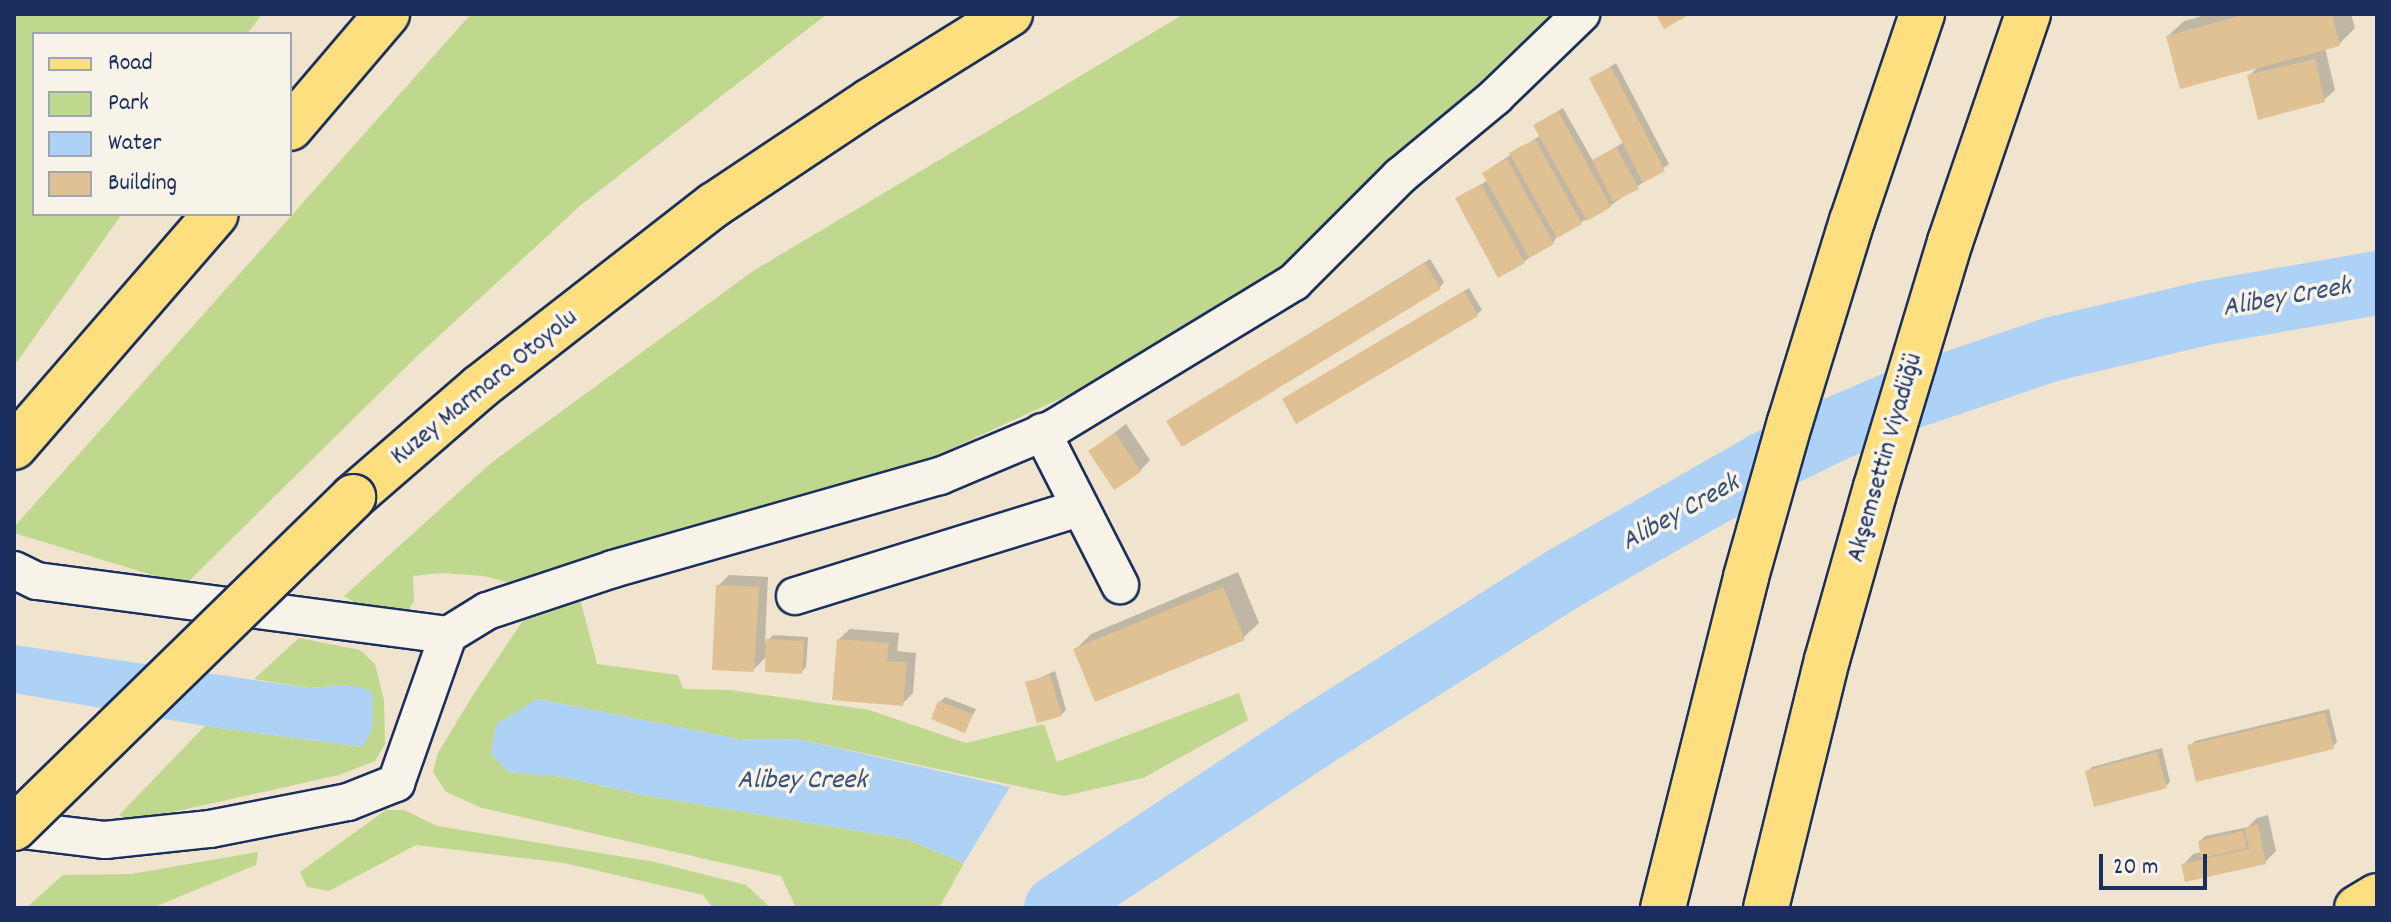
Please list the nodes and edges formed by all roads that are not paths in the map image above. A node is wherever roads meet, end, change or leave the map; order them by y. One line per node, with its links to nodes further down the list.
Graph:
1 (387, 14): 6 (main road)
2 (1010, 14): 15 (main road, Kuzey Marmara Otoyolu, bridge)
3 (1581, 14): 8 (street)
4 (1922, 14): 17 (main road)
5 (2028, 14): 18 (main road, Akşemsettin Viyadüğü)
6 (292, 126)
7 (214, 216): 9 (main road)
8 (1042, 432): 10 (street); 14 (street)
9 (14, 447)
10 (1080, 508): 12 (street); 13 (street)
11 (14, 570): 14 (street)
12 (1120, 585)
13 (795, 596)
14 (448, 635): 15 (street)
15 (14, 829)
16 (2377, 896): 19 (main road)
17 (1663, 908)
18 (1766, 908)
19 (2357, 908)

